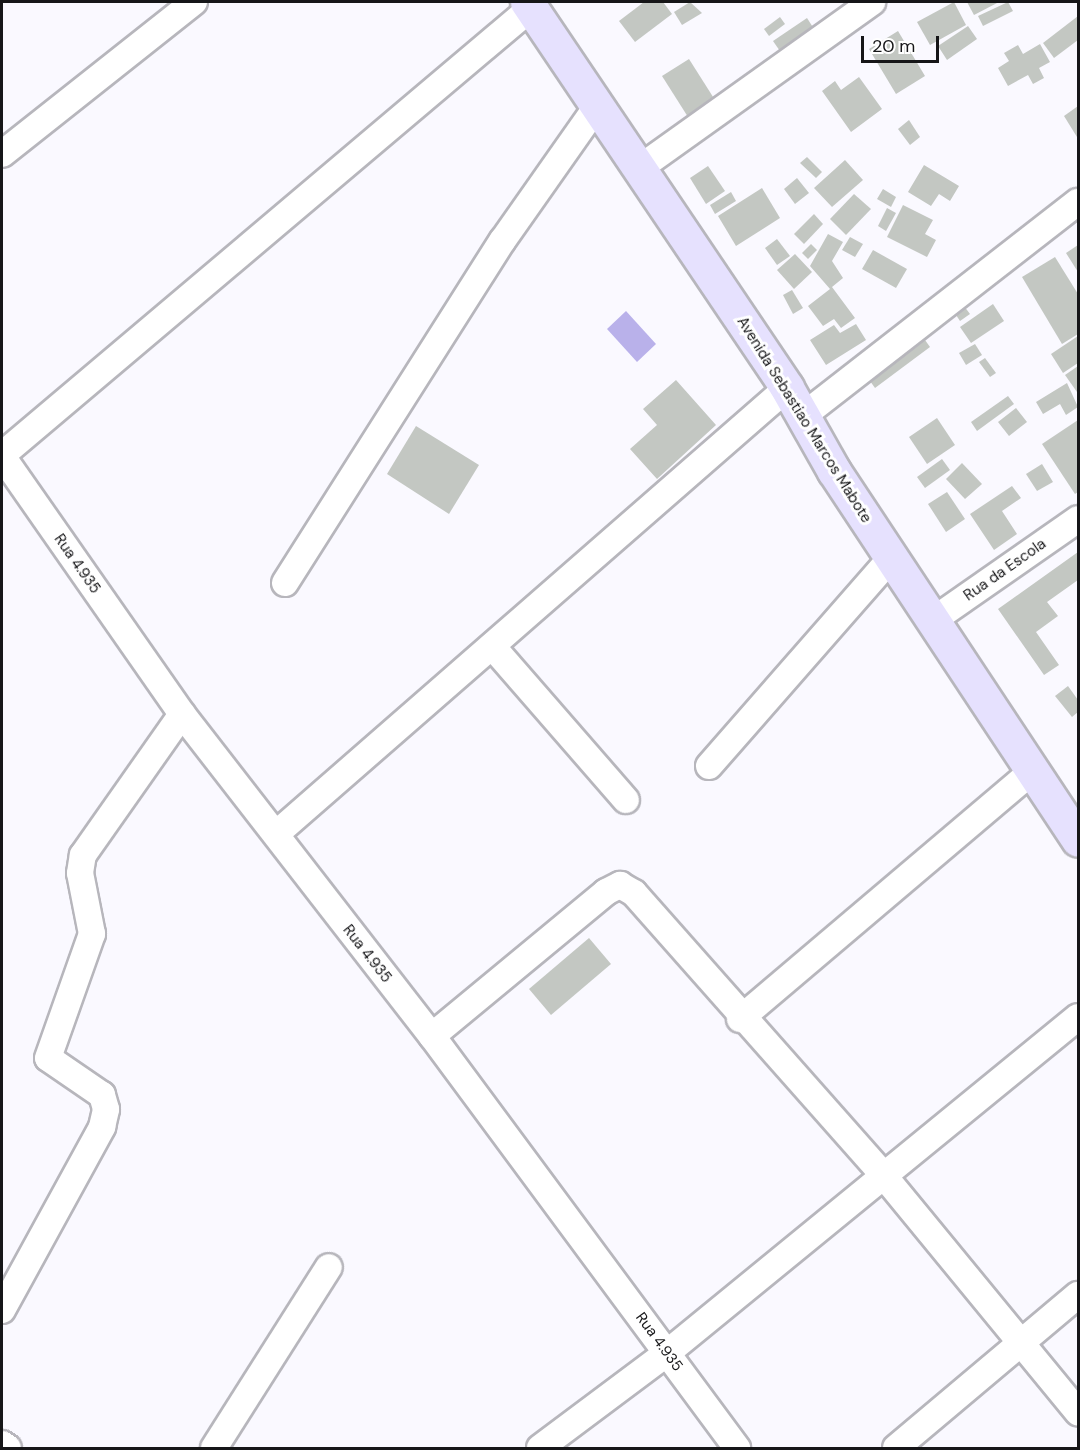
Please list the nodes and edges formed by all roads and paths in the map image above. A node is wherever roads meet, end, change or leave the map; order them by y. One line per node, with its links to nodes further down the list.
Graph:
1 (194, 2): 5 (street)
2 (872, 2): 6 (street)
3 (529, 5): 4 (main road, Avenida Sebastiao Marcos Mabote); 9 (street)
4 (598, 105): 6 (main road, Avenida Sebastiao Marcos Mabote); 12 (street)
5 (2, 154)
6 (641, 167): 8 (main road, Avenida Sebastiao Marcos Mabote)
7 (1078, 202): 8 (street)
8 (795, 401): 11 (main road, Avenida Sebastiao Marcos Mabote); 14 (street)
9 (2, 456): 15 (street, Rua 4.935)
10 (1078, 519): 13 (street, Rua da Escola)
11 (891, 558): 13 (main road, Avenida Sebastiao Marcos Mabote); 16 (street)
12 (285, 583)
13 (932, 621): 17 (main road, Avenida Sebastiao Marcos Mabote)
14 (492, 646): 18 (street); 19 (street)
15 (182, 714): 19 (street, Rua 4.935); 27 (street)
16 (709, 766)
17 (1032, 771): 20 (main road, Avenida Sebastiao Marcos Mabote); 22 (street)
18 (626, 800)
19 (276, 834): 23 (street, Rua 4.935)
20 (1078, 840)
21 (1078, 1017): 24 (street)
22 (740, 1019): 23 (street); 24 (street)
23 (432, 1035): 29 (street, Rua 4.935)
24 (884, 1176): 28 (street); 29 (street)
25 (329, 1266): 33 (street)
26 (1078, 1295): 28 (street)
27 (2, 1310)
28 (1020, 1341): 30 (street); 36 (street)
29 (667, 1353): 34 (street); 35 (street, Rua 4.935)
30 (1078, 1413)
31 (2, 1444): 32 (street)
32 (8, 1449)
33 (214, 1449)
34 (540, 1449)
35 (737, 1449)
36 (896, 1449)

